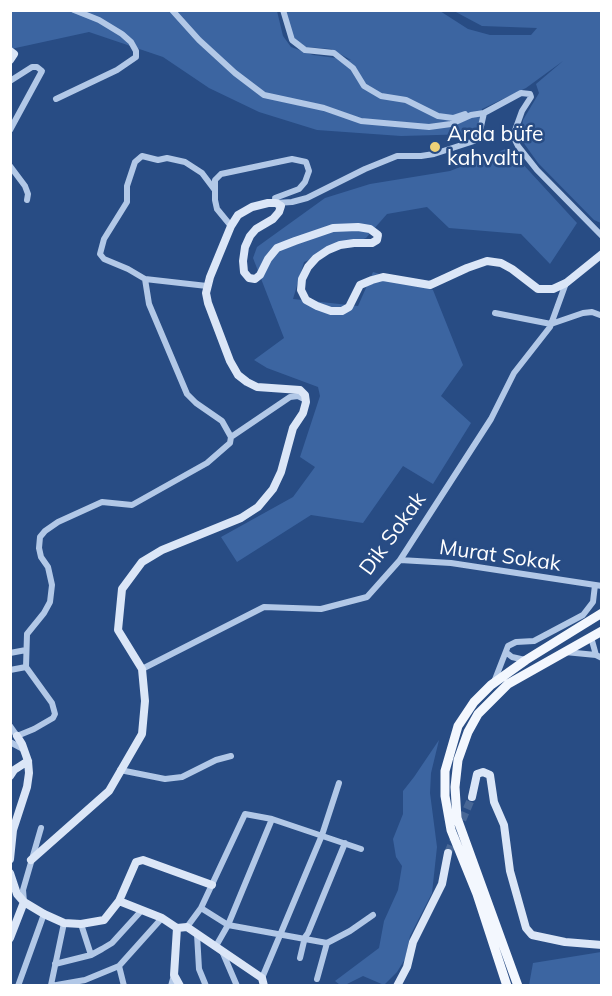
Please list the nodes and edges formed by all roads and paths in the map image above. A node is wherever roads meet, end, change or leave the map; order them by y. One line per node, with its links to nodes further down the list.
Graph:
1 (74, 10): 5 (street)
2 (172, 10): 6 (street)
3 (283, 10): 6 (street)
4 (10, 81): 7 (street)
5 (56, 99)
6 (484, 113): 11 (street); 13 (street)
7 (10, 130)
8 (10, 166): 10 (street)
9 (214, 189): 11 (street); 12 (street); 15 (street)
10 (27, 200)
11 (276, 203): 12 (street); 16 (street)
12 (231, 226): 17 (street)
13 (602, 236)
14 (602, 254): 16 (street)
15 (145, 279): 17 (street); 22 (street)
16 (566, 283): 20 (street, Dik Sokak)
17 (207, 286): 21 (street)
18 (495, 314): 20 (street)
19 (600, 315): 20 (street)
20 (551, 324): 23 (street, Dik Sokak)
21 (306, 400): 22 (street); 35 (street)
22 (231, 437): 28 (street)
23 (400, 560): 24 (street, Murat Sokak); 35 (street, Dik Sokak)
24 (598, 585): 31 (street, Murat Sokak)
25 (602, 613): 33 (main road)
26 (602, 631): 27 (main road)
27 (591, 638): 30 (main road); 32 (street)
28 (26, 650): 29 (street); 34 (street)
29 (10, 652)
30 (565, 652): 32 (street); 90 (main road)
31 (507, 653): 33 (street); 37 (street)
32 (599, 656)
33 (526, 660): 37 (main road)
34 (26, 667): 36 (street); 39 (street)
35 (142, 669): 42 (street)
36 (10, 670)
37 (493, 684): 89 (main road)
38 (10, 726): 39 (street)
39 (14, 739): 41 (street)
40 (231, 756): 42 (street)
41 (28, 761): 43 (street); 52 (street)
42 (120, 770): 53 (street)
43 (10, 776)
44 (339, 783): 48 (street)
45 (472, 796): 73 (street)
46 (272, 819): 48 (street); 55 (street); 65 (street)
47 (40, 828): 53 (street)
48 (322, 835): 49 (street); 69 (street)
49 (345, 843): 50 (street); 70 (street)
50 (361, 849)
51 (448, 853): 88 (street)
52 (10, 859)
53 (31, 860): 57 (street)
54 (10, 873): 57 (street)
55 (212, 885): 56 (street); 58 (street)
56 (120, 901): 59 (street); 64 (street)
57 (24, 902): 60 (street); 71 (street)
58 (201, 908): 65 (street); 66 (street)
59 (142, 910): 62 (street); 75 (street)
60 (44, 914): 63 (street); 83 (street)
61 (373, 915): 72 (street)
62 (162, 918): 67 (street); 78 (street)
63 (64, 923): 64 (street); 77 (street)
64 (81, 924): 75 (street)
65 (228, 925): 69 (street); 74 (street)
66 (187, 927): 67 (street); 68 (street)
67 (177, 928): 81 (street)
68 (197, 934): 74 (street); 85 (street)
69 (282, 934): 70 (street); 80 (street)
70 (305, 937): 72 (street); 76 (street)
71 (10, 938)
72 (327, 943): 79 (street)
73 (602, 945)
74 (219, 948): 80 (street); 86 (street)
75 (91, 955): 77 (street)
76 (300, 958)
77 (55, 964): 82 (street)
78 (119, 966): 82 (street); 84 (street)
79 (317, 979)
80 (263, 982): 87 (street)
81 (173, 983)
82 (51, 985)
83 (18, 986)
84 (124, 986)
85 (206, 986)
86 (237, 986)
87 (272, 986)
88 (397, 986)
89 (507, 986)
90 (518, 986)

